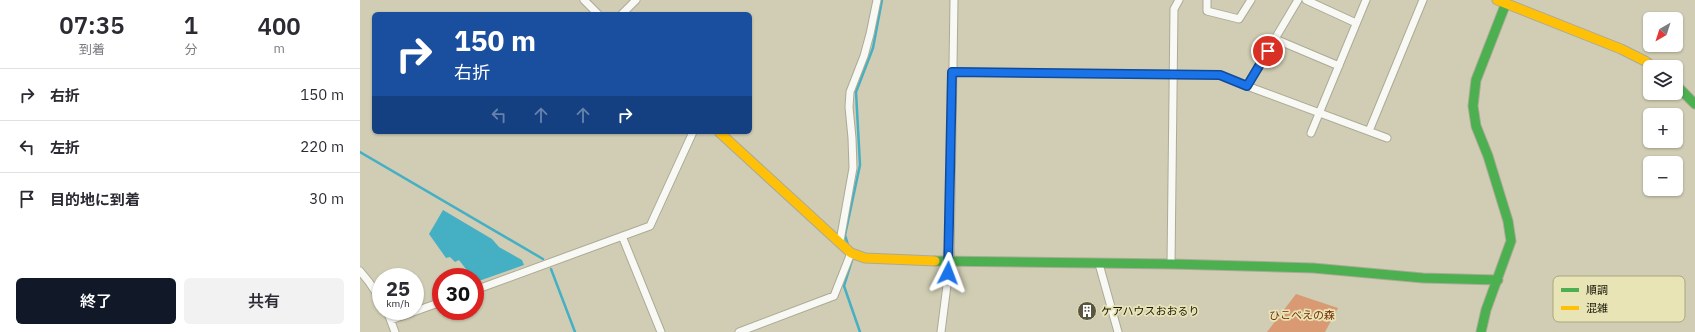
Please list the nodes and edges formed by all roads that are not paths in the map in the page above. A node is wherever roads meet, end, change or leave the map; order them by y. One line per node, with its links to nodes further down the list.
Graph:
1 (584, 0): 13 (street)
2 (636, 0): 14 (street)
3 (877, 0): 31 (street)
4 (954, 0): 19 (street)
5 (1179, 0): 20 (street)
6 (1207, 0): 7 (street)
7 (1251, 0)
8 (1298, 0): 16 (street)
9 (1306, 0): 15 (street)
10 (1366, 0): 15 (street)
11 (1423, 0): 25 (street)
12 (1508, 2): 17 (street); 37 (street)
13 (596, 12)
14 (624, 12)
15 (1356, 23): 18 (street)
16 (1275, 39): 18 (street); 21 (street)
17 (1643, 60)
18 (1339, 66): 24 (street)
19 (952, 72): 20 (street); 33 (street)
20 (1173, 74): 21 (street); 35 (street)
21 (1247, 86): 24 (street)
22 (1683, 92): 23 (street)
23 (1695, 104)
24 (1319, 113): 25 (street); 26 (street)
25 (1369, 130): 29 (street)
26 (1311, 133)
27 (692, 134): 30 (street)
28 (721, 134): 31 (street)
29 (1387, 138)
30 (622, 236): 39 (street); 42 (street)
31 (840, 241): 32 (street)
32 (851, 253): 33 (street); 43 (street)
33 (950, 262): 34 (street); 44 (street)
34 (1099, 264): 35 (street); 45 (street)
35 (1171, 264): 37 (street)
36 (360, 271): 38 (street)
37 (1498, 280): 46 (street)
38 (372, 286)
39 (484, 287)
40 (392, 320): 41 (street)
41 (395, 332)
42 (661, 332)
43 (739, 332)
44 (941, 332)
45 (1118, 332)
46 (1481, 332)

